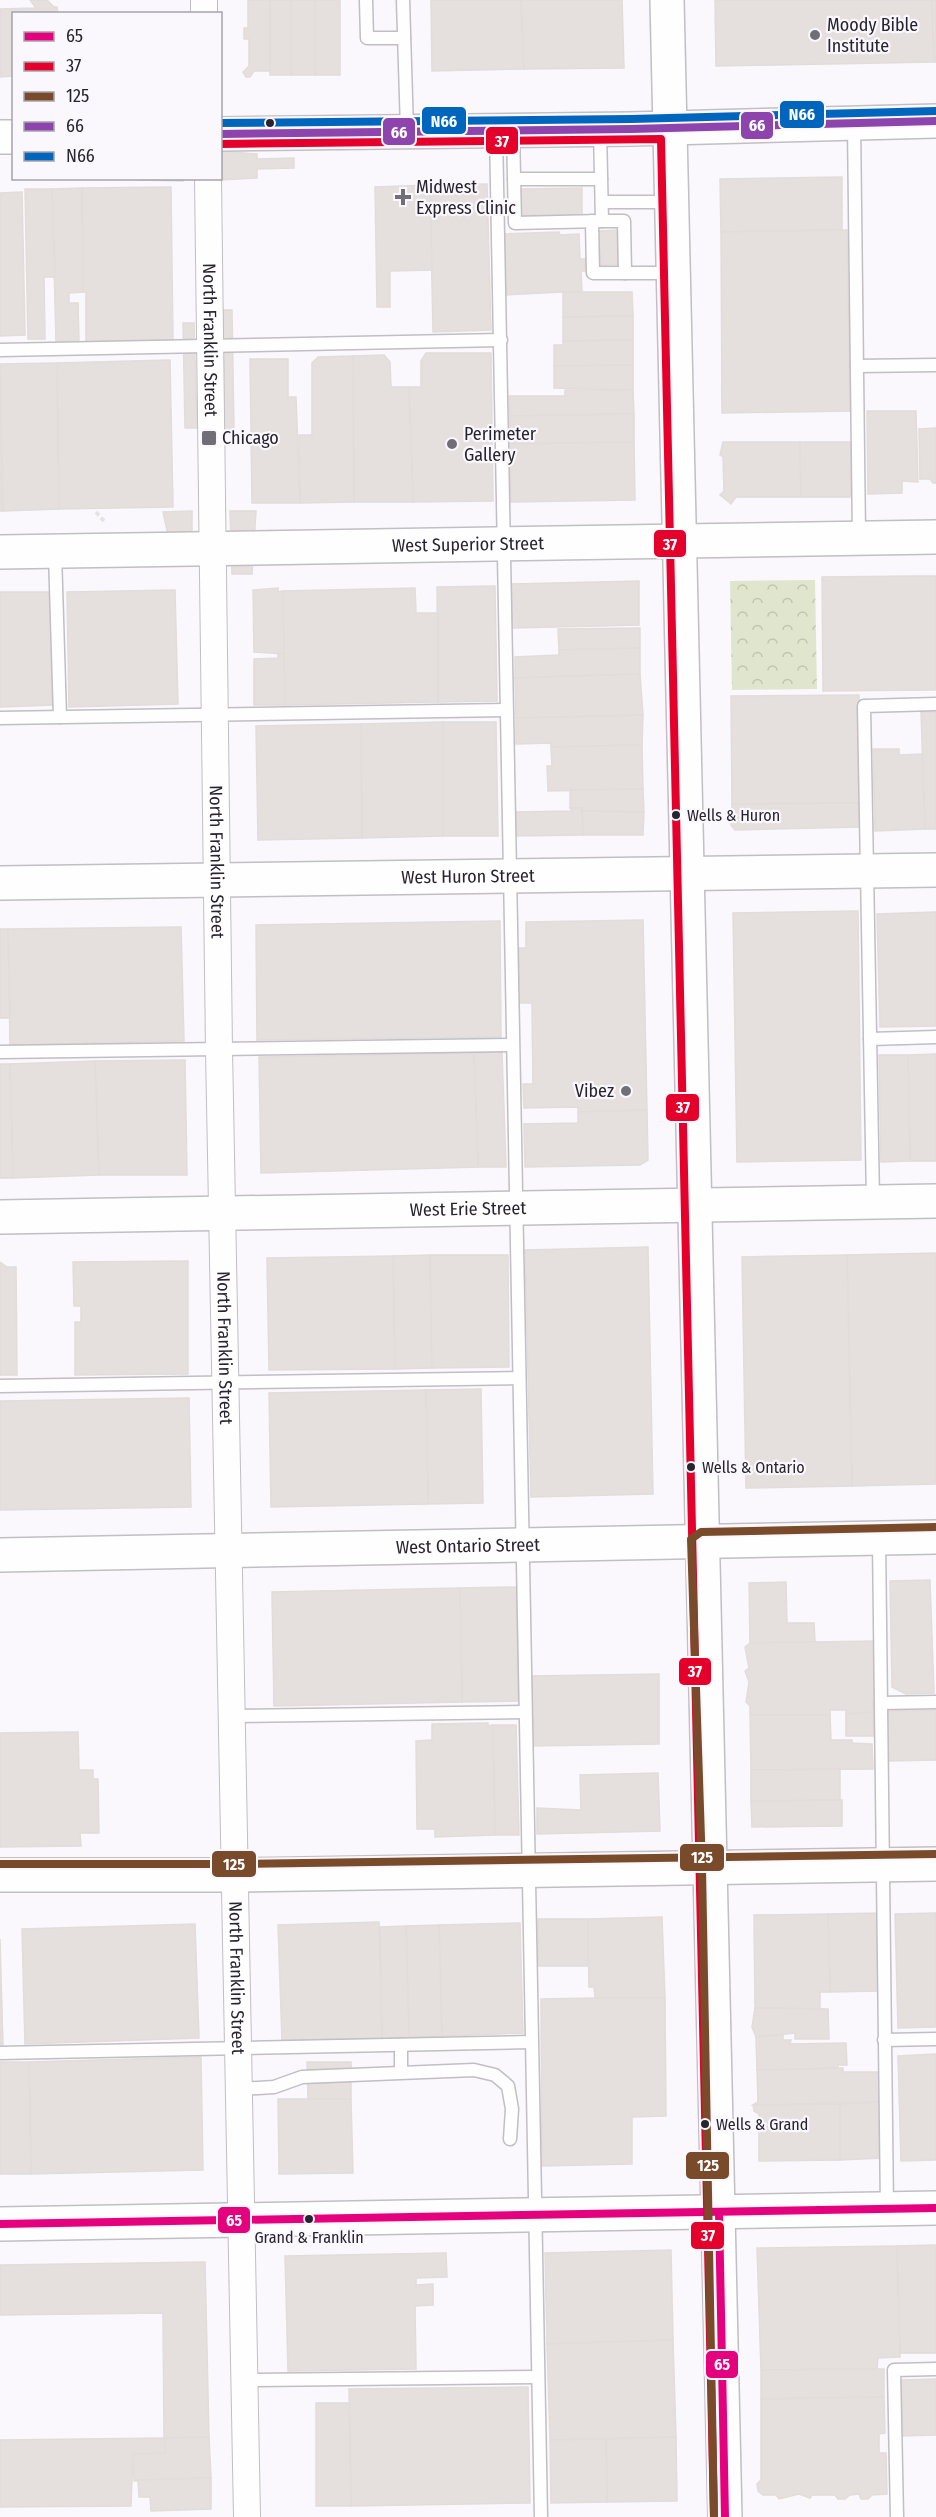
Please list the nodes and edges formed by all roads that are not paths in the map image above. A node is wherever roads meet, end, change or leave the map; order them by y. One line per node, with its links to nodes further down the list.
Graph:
1 (366, 0): 4 (lane)
2 (403, 0): 4 (lane)
3 (667, 0): 7 (main road)
4 (404, 38): 10 (lane)
5 (936, 121): 6 (main road)
6 (854, 123): 7 (main road); 24 (lane)
7 (671, 128): 8 (main road); 15 (main road)
8 (600, 129): 9 (main road); 13 (lane)
9 (504, 130): 10 (main road); 12 (lane); 20 (lane)
10 (407, 131): 11 (main road)
11 (222, 134)
12 (514, 179): 13 (lane); 17 (lane)
13 (601, 179): 16 (lane)
14 (208, 180): 21 (street, North Franklin Street)
15 (672, 201): 16 (lane); 19 (main road)
16 (602, 202): 17 (lane)
17 (597, 221): 18 (lane); 18 (lane)
18 (625, 273): 19 (lane)
19 (674, 273): 27 (main road)
20 (501, 340): 21 (lane); 28 (lane)
21 (210, 346): 22 (lane); 29 (street, North Franklin Street)
22 (0, 350)
23 (936, 365): 24 (lane)
24 (857, 366): 26 (lane)
25 (936, 537): 26 (main road, West Superior Street)
26 (859, 538): 27 (main road, West Superior Street)
27 (680, 541): 28 (main road, West Superior Street); 39 (main road)
28 (502, 544): 29 (main road, West Superior Street); 33 (lane)
29 (213, 548): 30 (main road, West Superior Street); 34 (street, North Franklin Street)
30 (55, 551): 31 (main road, West Superior Street); 35 (lane)
31 (0, 552)
32 (936, 704): 38 (lane)
33 (506, 710): 34 (lane); 40 (lane)
34 (216, 714): 35 (lane); 41 (street, North Franklin Street)
35 (60, 717): 36 (lane)
36 (0, 718)
37 (936, 870): 38 (main road, West Huron Street)
38 (867, 871): 39 (main road, West Huron Street); 44 (lane)
39 (687, 874): 40 (main road, West Huron Street); 50 (main road)
40 (509, 877): 41 (main road, West Huron Street); 45 (lane)
41 (217, 882): 42 (main road, West Huron Street); 46 (street, North Franklin Street)
42 (0, 883)
43 (936, 1037): 44 (lane)
44 (870, 1039): 49 (lane)
45 (512, 1045): 46 (lane); 51 (lane)
46 (219, 1050): 47 (lane); 52 (street, North Franklin Street)
47 (0, 1052)
48 (936, 1201): 49 (main road, West Erie Street)
49 (873, 1202): 50 (main road, West Erie Street)
50 (694, 1205): 51 (main road, West Erie Street); 59 (main road)
51 (515, 1208): 52 (main road, West Erie Street); 54 (lane)
52 (223, 1213): 53 (main road, West Erie Street); 55 (street, North Franklin Street)
53 (0, 1217)
54 (519, 1378): 55 (lane); 60 (lane)
55 (225, 1384): 56 (lane); 61 (street, North Franklin Street)
56 (0, 1386)
57 (936, 1537): 58 (main road, West Ontario Street)
58 (879, 1538): 59 (main road, West Ontario Street); 64 (lane)
59 (701, 1542): 60 (main road, West Ontario Street); 69 (main road)
60 (522, 1545): 61 (main road, West Ontario Street); 65 (lane)
61 (229, 1550): 62 (main road, West Ontario Street); 66 (street, North Franklin Street)
62 (0, 1555)
63 (936, 1702): 64 (lane)
64 (881, 1703): 68 (lane)
65 (525, 1712): 66 (lane); 70 (lane)
66 (232, 1716): 72 (street, North Franklin Street)
67 (936, 1864): 68 (main road)
68 (883, 1865): 69 (main road); 74 (lane)
69 (712, 1868): 70 (main road); 84 (main road)
70 (528, 1871): 72 (main road); 75 (lane)
71 (0, 1875): 72 (main road)
72 (235, 1875): 77 (street, North Franklin Street)
73 (936, 2039): 74 (lane)
74 (884, 2040): 83 (lane)
75 (531, 2042): 76 (lane); 85 (lane)
76 (401, 2045): 77 (lane); 79 (lane)
77 (238, 2049): 78 (lane); 80 (street, North Franklin Street)
78 (0, 2054)
79 (401, 2072): 80 (lane); 81 (lane)
80 (239, 2089): 86 (street, North Franklin Street)
81 (510, 2139)
82 (936, 2208): 83 (main road)
83 (887, 2209): 84 (main road)
84 (719, 2212): 85 (main road); 93 (main road)
85 (535, 2216): 86 (main road); 89 (lane)
86 (242, 2220): 87 (main road); 90 (street, North Franklin Street)
87 (0, 2223)
88 (936, 2369): 94 (lane)
89 (538, 2377): 90 (lane); 92 (lane)
90 (245, 2380): 91 (street, North Franklin Street)
91 (247, 2517)
92 (541, 2517)
93 (725, 2517)
94 (897, 2517)

